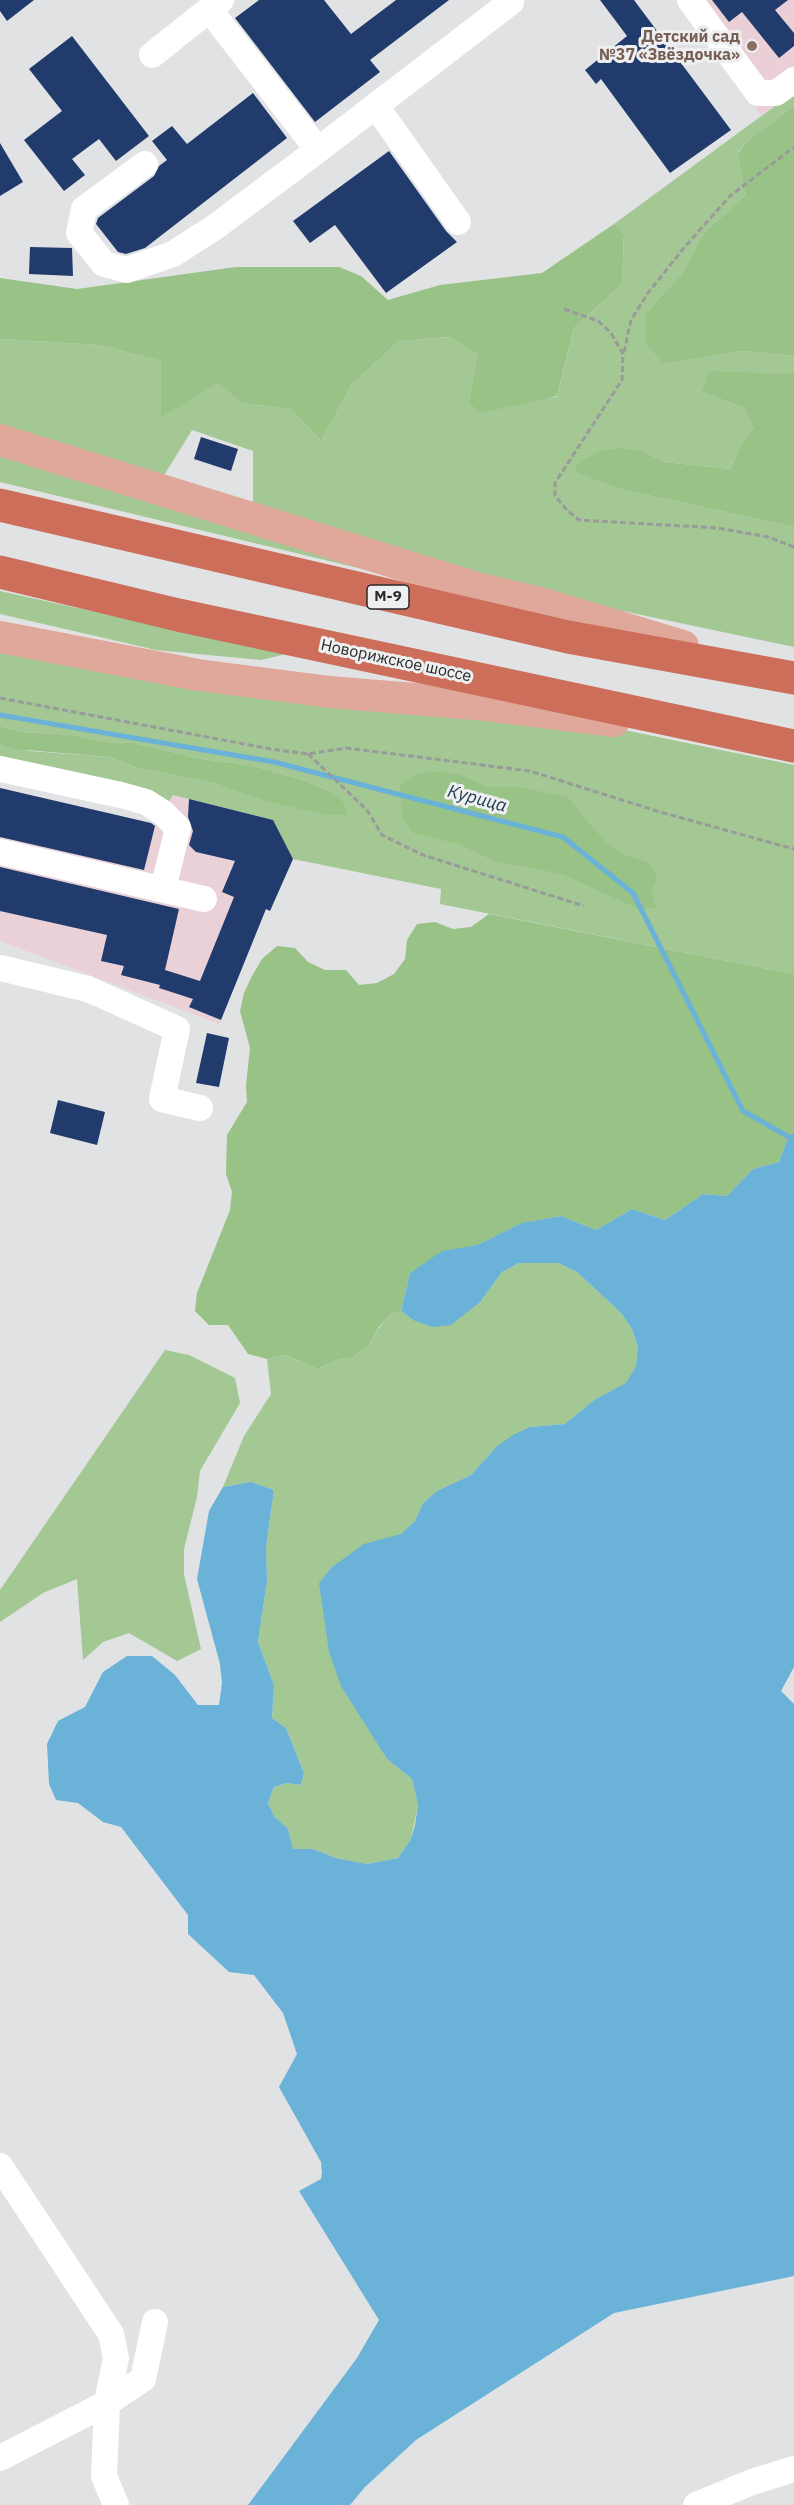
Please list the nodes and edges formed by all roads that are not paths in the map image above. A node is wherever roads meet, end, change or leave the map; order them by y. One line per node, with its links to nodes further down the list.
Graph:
1 (690, 0): 5 (street)
2 (511, 2): 6 (street)
3 (216, 5): 4 (street); 7 (street)
4 (152, 55)
5 (794, 80)
6 (376, 106): 7 (street); 9 (street)
7 (318, 150): 8 (street)
8 (145, 164)
9 (458, 222)
10 (0, 440): 14 (main road, М-9)
11 (0, 505): 14 (highway, М-9)
12 (0, 572): 15 (highway, Новорижское шоссе)
13 (0, 637): 15 (main road)
14 (787, 676)
15 (782, 743)
16 (0, 769): 18 (street)
17 (0, 852): 18 (street)
18 (163, 889): 19 (street)
19 (204, 899)
20 (0, 968): 21 (street)
21 (200, 1108)
22 (0, 2166): 24 (street)
23 (155, 2322): 24 (street)
24 (107, 2403): 25 (street); 27 (street)
25 (0, 2458)
26 (794, 2469): 28 (street)
27 (116, 2505)
28 (696, 2505)

